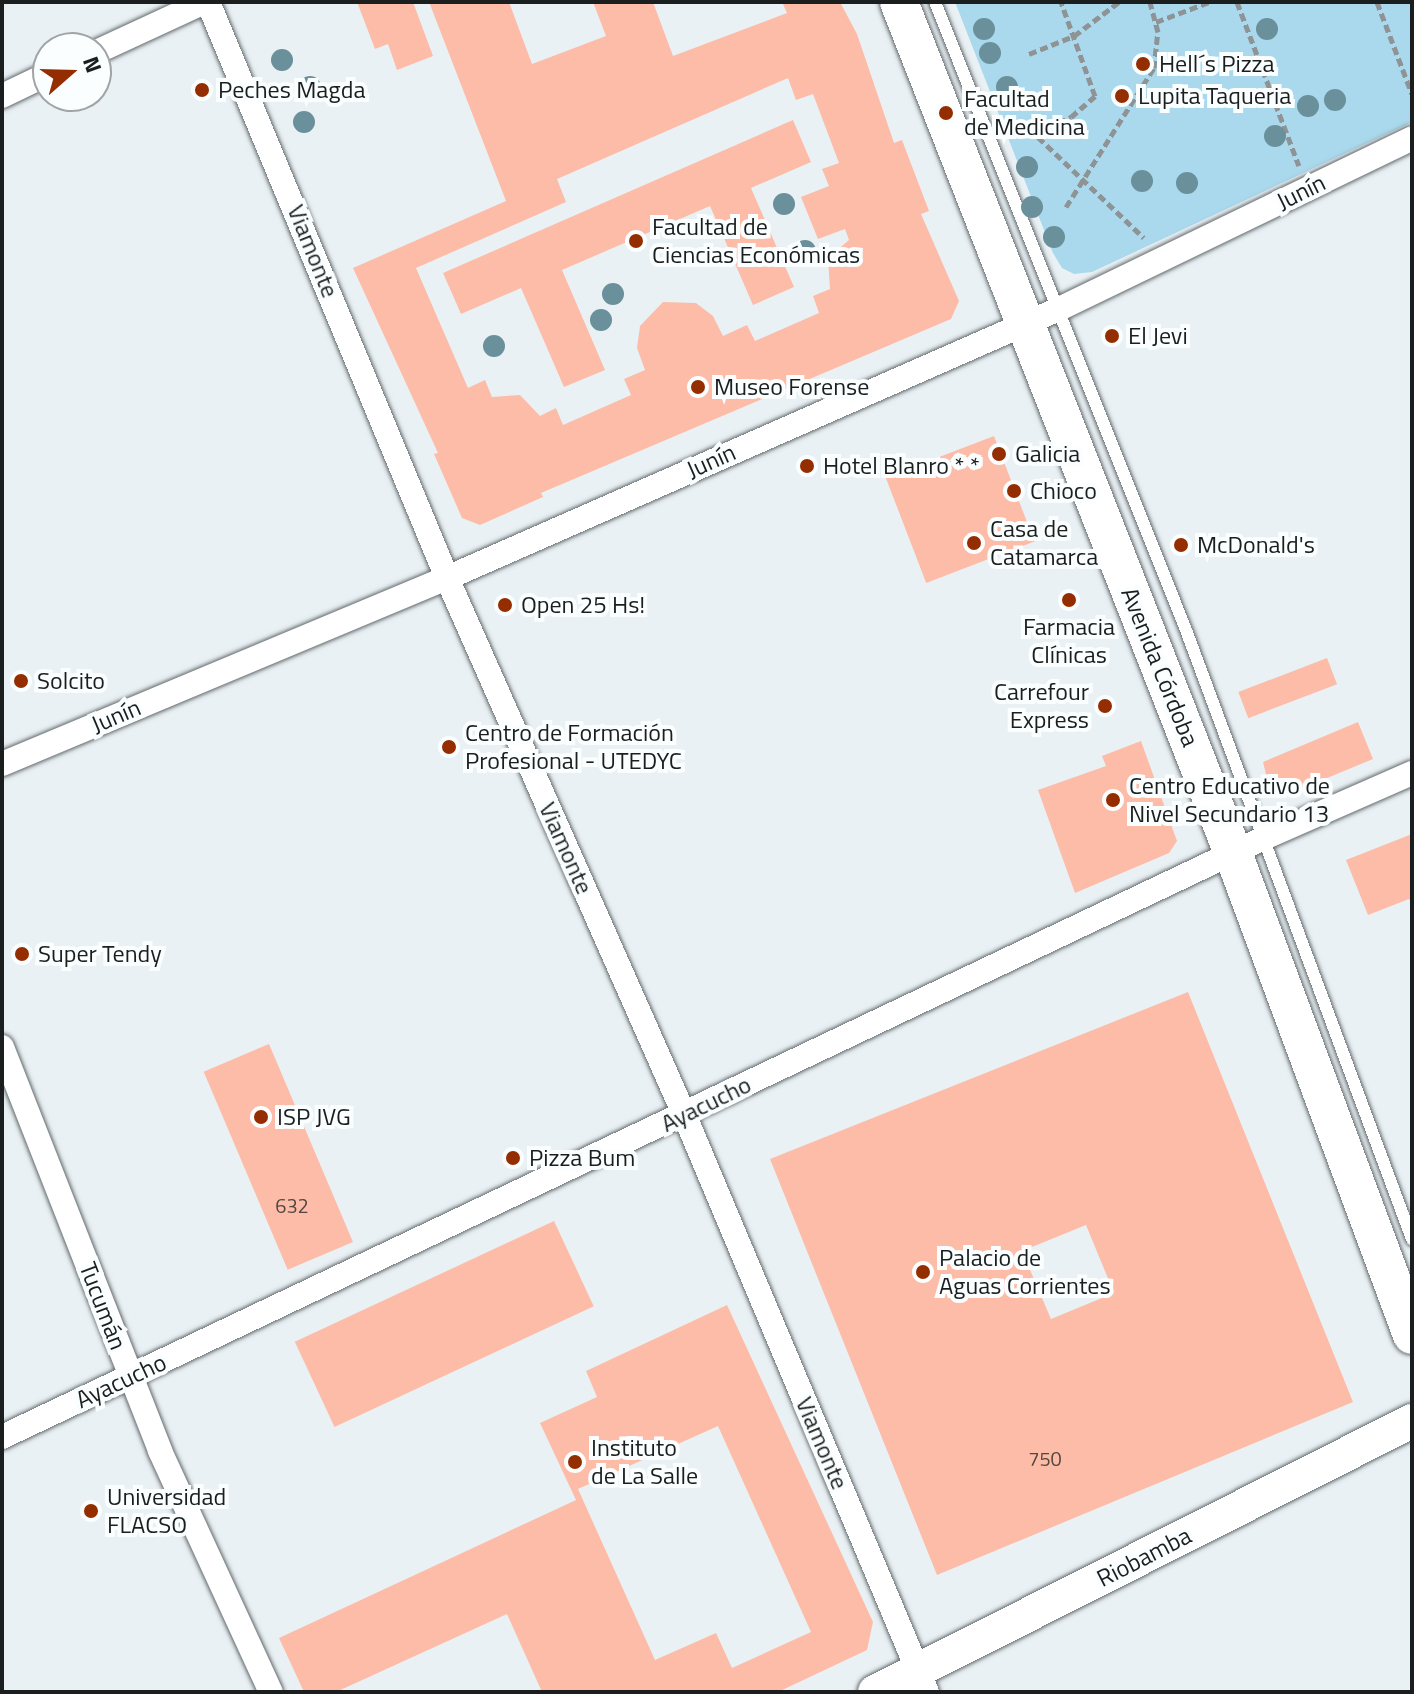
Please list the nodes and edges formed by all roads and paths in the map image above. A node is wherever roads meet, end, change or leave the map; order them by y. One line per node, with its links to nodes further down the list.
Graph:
1 (206, 2): 12 (street); 24 (street, Viamonte)
2 (899, 2): 23 (main road, Avenida Córdoba)
3 (935, 2): 22 (lane, Avenida Córdoba)
4 (1061, 2): 11 (path)
5 (1119, 2): 11 (path)
6 (1150, 2): 10 (path)
7 (1209, 2): 10 (path)
8 (1237, 2): 18 (path)
9 (1377, 2): 15 (path)
10 (1156, 22): 19 (path)
11 (1074, 36): 13 (path); 19 (path)
12 (112, 45)
13 (1029, 54)
14 (32, 82): 16 (street)
15 (1412, 94)
16 (2, 96)
17 (1412, 138): 22 (street, Junín)
18 (1300, 166)
19 (1084, 180): 20 (path); 21 (path)
20 (1066, 207)
21 (1144, 238)
22 (1059, 309): 23 (street, Junín); 27 (lane, Avenida Córdoba)
23 (1024, 323): 24 (street, Junín); 27 (main road, Avenida Córdoba)
24 (447, 578): 25 (street, Junín); 29 (street, Viamonte)
25 (2, 764)
26 (1412, 773): 27 (street, Ayacucho)
27 (1249, 845): 29 (street, Ayacucho); 30 (lane, Avenida Córdoba); 31 (main road, Avenida Córdoba)
28 (2, 1047): 32 (street, Tucumán)
29 (684, 1114): 32 (street, Ayacucho); 35 (street, Viamonte)
30 (1412, 1239)
31 (1412, 1335)
32 (131, 1377): 34 (street, Ayacucho); 36 (street, Tucumán)
33 (1412, 1421): 35 (street, Riobamba)
34 (2, 1437)
35 (923, 1682): 37 (street, Riobamba)
36 (271, 1692)
37 (875, 1692)

